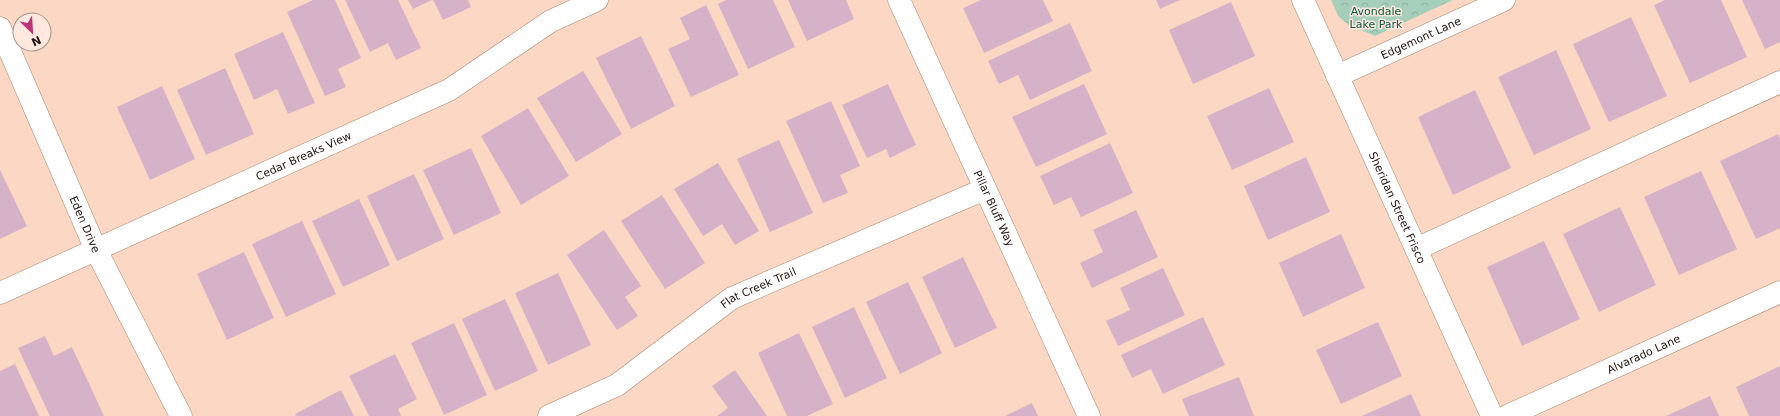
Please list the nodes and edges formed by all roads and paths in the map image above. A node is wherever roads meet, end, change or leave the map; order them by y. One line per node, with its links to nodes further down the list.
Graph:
1 (597, 0): 10 (street, Cedar Breaks View)
2 (899, 0): 8 (street, Pillar Bluff Way)
3 (1302, 0): 6 (street, Sheridan Street Frisco)
4 (1504, 0): 6 (street, Edgemont Lane)
5 (0, 28): 10 (street, Eden Drive)
6 (1337, 76): 9 (street, Sheridan Street Frisco)
7 (1780, 82): 9 (street)
8 (985, 189): 14 (street, Flat Creek Trail); 15 (street, Pillar Bluff Way)
9 (1416, 249): 16 (street, Sheridan Street Frisco)
10 (96, 250): 12 (street, Cedar Breaks View); 13 (street, Eden Drive)
11 (1780, 292): 17 (street, Alvarado Lane)
12 (0, 293)
13 (182, 416)
14 (550, 416)
15 (1089, 416)
16 (1492, 416)
17 (1507, 416)

